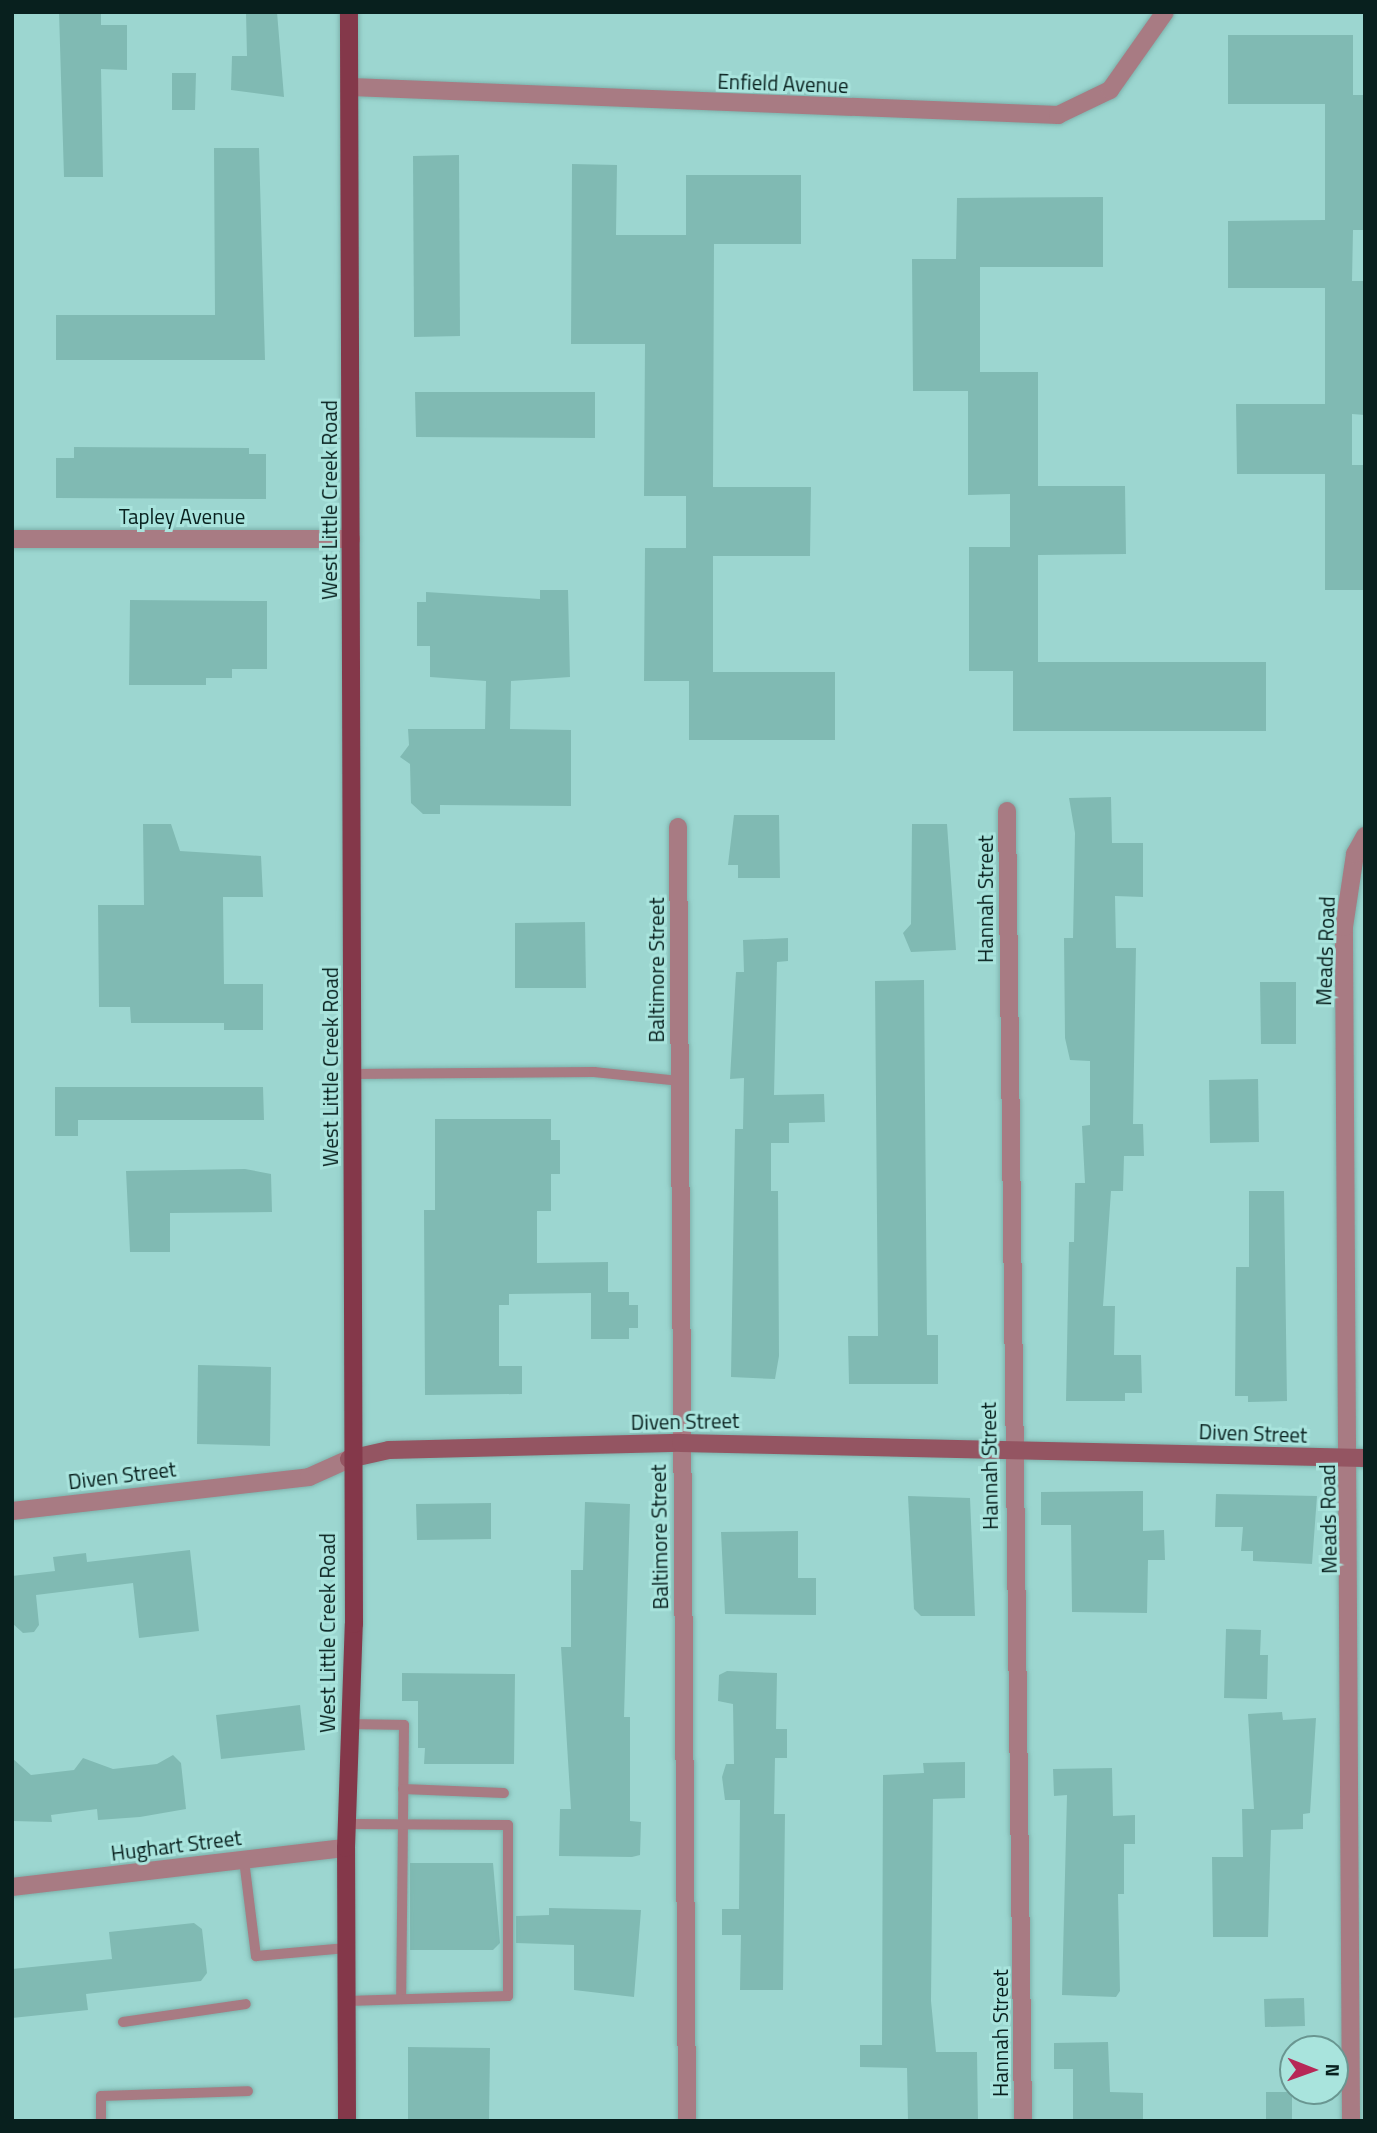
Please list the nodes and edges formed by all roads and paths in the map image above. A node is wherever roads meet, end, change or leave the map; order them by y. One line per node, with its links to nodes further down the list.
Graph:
1 (349, 12): 3 (main road, West Little Creek Road)
2 (1165, 12): 3 (street, Enfield Avenue)
3 (351, 87): 4 (main road, West Little Creek Road)
4 (351, 539): 5 (street, Tapley Avenue); 9 (main road, West Little Creek Road)
5 (12, 540)
6 (1007, 811): 12 (street, Hannah Street)
7 (678, 827): 10 (street, Baltimore Street)
8 (1365, 836): 14 (street, Meads Road)
9 (353, 1074): 10 (lane); 13 (main road, West Little Creek Road)
10 (679, 1081): 11 (street, Baltimore Street)
11 (681, 1443): 12 (main road, Diven Street); 13 (main road, Diven Street); 32 (street, Baltimore Street)
12 (1011, 1448): 14 (main road, Diven Street); 33 (street, Hannah Street)
13 (349, 1459): 15 (street, Diven Street); 16 (main road, West Little Creek Road)
14 (1357, 1459): 34 (street, Meads Road)
15 (12, 1511)
16 (351, 1724): 17 (lane); 19 (main road, West Little Creek Road)
17 (403, 1789): 18 (lane); 20 (lane)
18 (504, 1793)
19 (347, 1824): 20 (lane); 21 (main road, West Little Creek Road)
20 (403, 1824): 25 (lane); 25 (lane)
21 (346, 1848): 22 (street, Hughart Street); 24 (main road, West Little Creek Road)
22 (244, 1860): 23 (street, Hughart Street); 24 (lane)
23 (12, 1887)
24 (347, 1948): 26 (main road, West Little Creek Road)
25 (401, 1999): 26 (lane)
26 (347, 2001): 31 (main road, West Little Creek Road)
27 (246, 2004): 28 (lane)
28 (123, 2022)
29 (248, 2091): 30 (lane)
30 (101, 2121)
31 (347, 2121)
32 (687, 2121)
33 (1023, 2121)
34 (1351, 2121)

